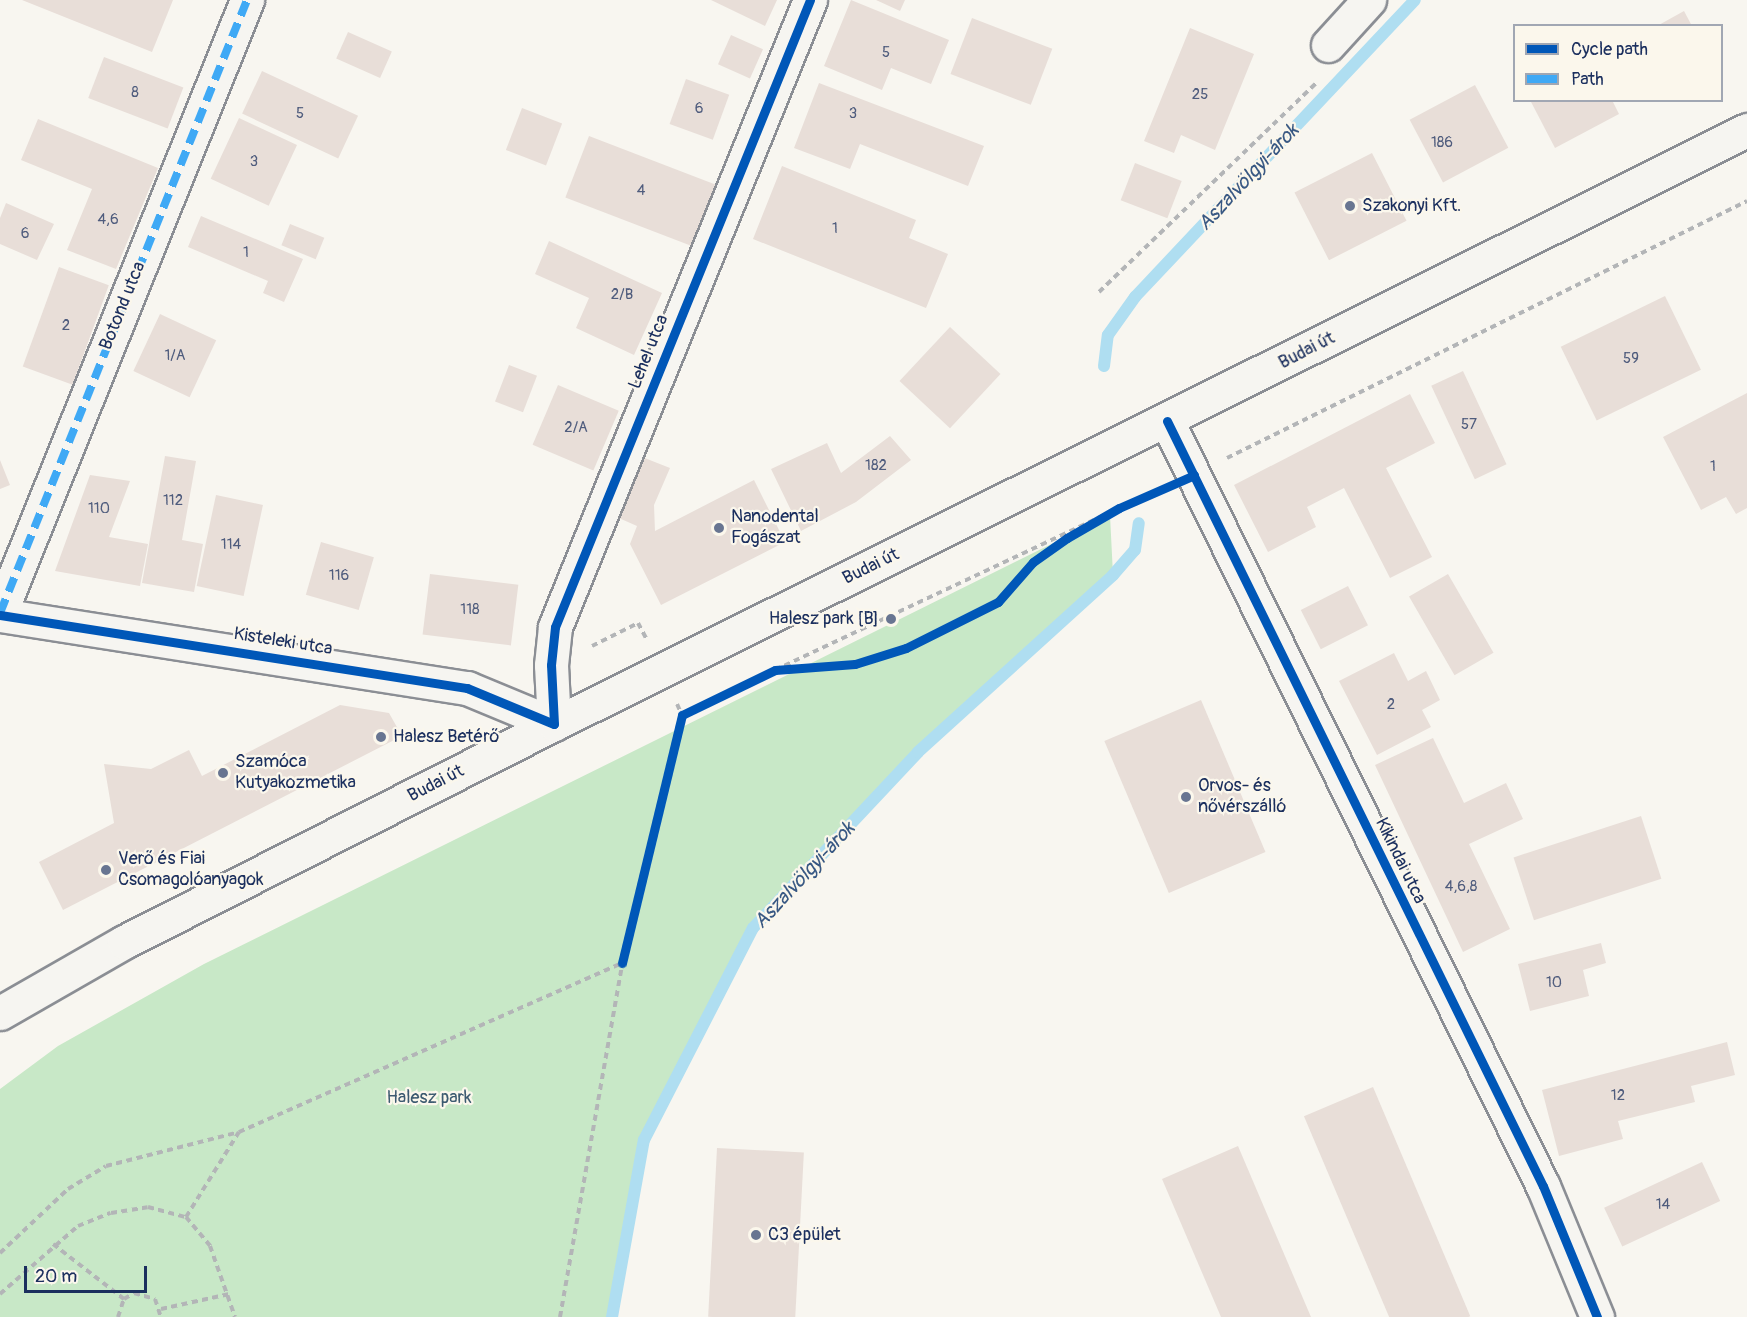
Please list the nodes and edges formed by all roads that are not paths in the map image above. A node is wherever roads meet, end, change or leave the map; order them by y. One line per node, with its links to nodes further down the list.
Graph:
1 (247, 0): 7 (street, Botond utca)
2 (810, 0): 8 (street, Lehel utca)
3 (1369, 0): 4 (street)
4 (1328, 45)
5 (1745, 138): 6 (street, Budai út)
6 (1167, 421): 8 (street, Budai út); 10 (street, Kikindai utca)
7 (0, 614): 8 (street, Kisteleki utca)
8 (554, 724): 9 (street, Budai út)
9 (0, 1013)
10 (1597, 1317)

